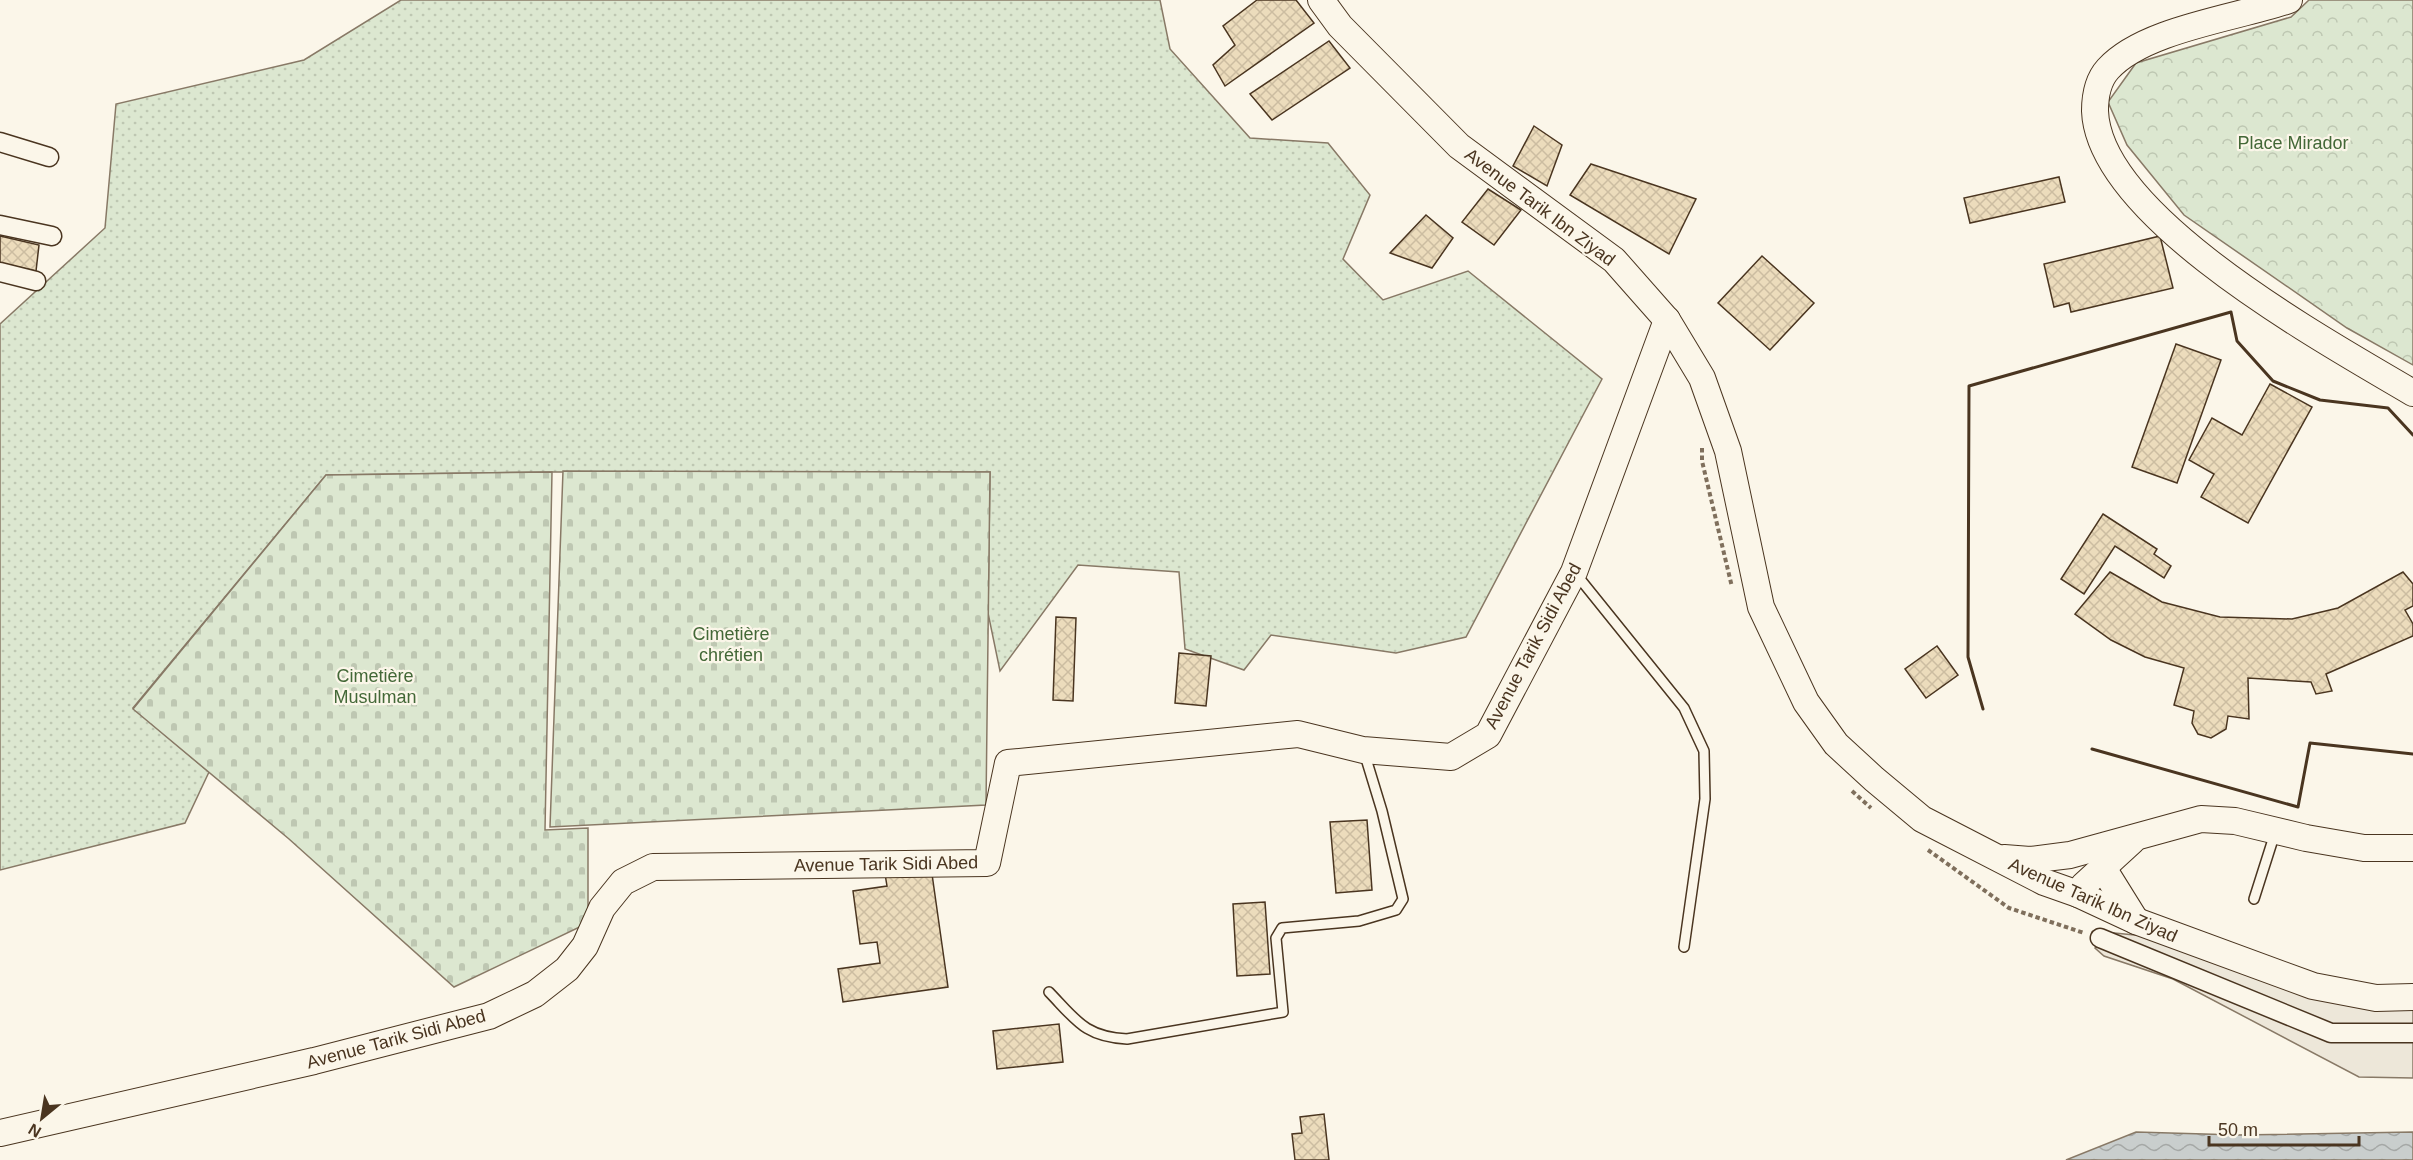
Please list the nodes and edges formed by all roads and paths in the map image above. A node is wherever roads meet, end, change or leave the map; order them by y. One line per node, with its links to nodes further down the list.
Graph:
1 (1321, 0): 9 (street, Avenue Tarik Ibn Ziyad)
2 (2289, 0): 10 (street)
3 (0, 142): 4 (street)
4 (49, 157)
5 (0, 225): 6 (street)
6 (52, 236)
7 (0, 273): 8 (street)
8 (36, 281)
9 (1667, 320): 11 (street, Avenue Tarik Sidi Abed); 17 (street, Avenue Tarik Ibn Ziyad)
10 (2413, 393)
11 (1574, 572): 12 (street, Avenue Tarik Sidi Abed); 24 (lane)
12 (1364, 750): 25 (lane); 28 (street, Avenue Tarik Sidi Abed)
13 (2276, 831): 14 (street); 15 (street); 21 (lane)
14 (2135, 838): 16 (street); 18 (street)
15 (2413, 848)
16 (2070, 855): 17 (street); 19 (street)
17 (1997, 858): 19 (street, Avenue Tarik Ibn Ziyad)
18 (2103, 868): 20 (street); 22 (street)
19 (2044, 882): 20 (street, Avenue Tarik Ibn Ziyad)
20 (2078, 894): 22 (street, Avenue Tarik Ibn Ziyad)
21 (2254, 899)
22 (2136, 921): 26 (street, Avenue Tarik Ibn Ziyad)
23 (2100, 938): 27 (street)
24 (1684, 947)
25 (1049, 992)
26 (2413, 997)
27 (2413, 1033)
28 (0, 1133)

